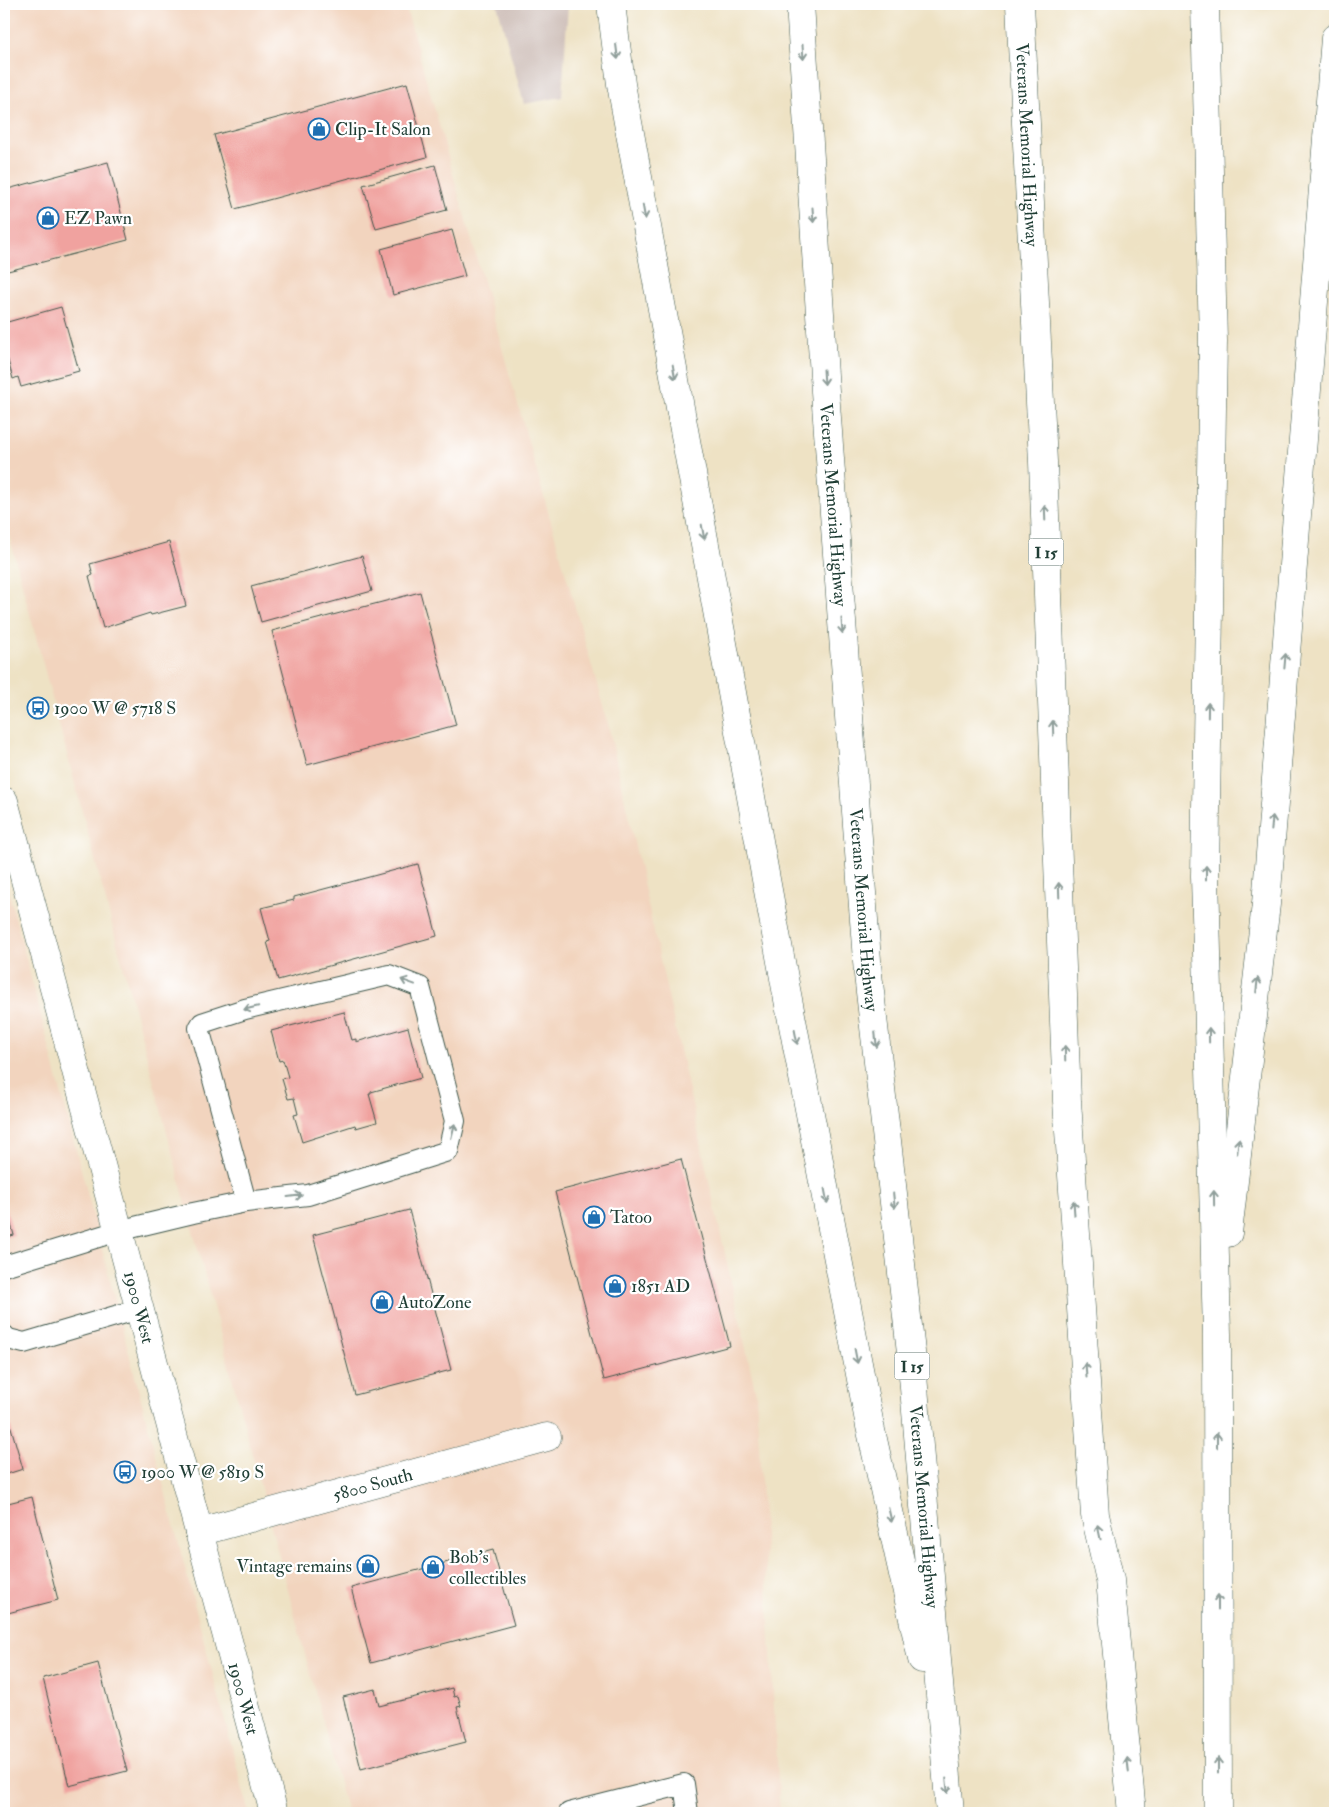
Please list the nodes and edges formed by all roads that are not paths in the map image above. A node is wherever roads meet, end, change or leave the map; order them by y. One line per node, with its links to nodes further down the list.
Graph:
1 (610, 4): 15 (main road, one-way to 15)
2 (800, 4): 15 (main road, Veterans Memorial Highway / I 15, one-way to 15)
3 (1020, 4): 20 (main road, Veterans Memorial Highway / I 15, one-way to 3)
4 (1205, 4): 11 (main road, one-way to 4)
5 (1335, 38): 11 (main road, one-way to 5)
6 (4, 801): 8 (main road, 1900 West)
7 (246, 1202): 7 (lane, one-way to 7); 8 (lane)
8 (118, 1231): 9 (lane); 10 (main road, 1900 West)
9 (4, 1266)
10 (139, 1309): 12 (lane); 14 (main road, 1900 West)
11 (1217, 1334): 21 (main road, one-way to 11)
12 (4, 1335)
13 (547, 1437): 14 (main road, 5800 South)
14 (199, 1532): 16 (main road, 1900 West)
15 (945, 1758): 19 (main road, Veterans Memorial Highway / I 15, one-way to 19)
16 (274, 1813)
17 (569, 1813): 18 (lane)
18 (688, 1813)
19 (950, 1813)
20 (1132, 1813)
21 (1218, 1813)

